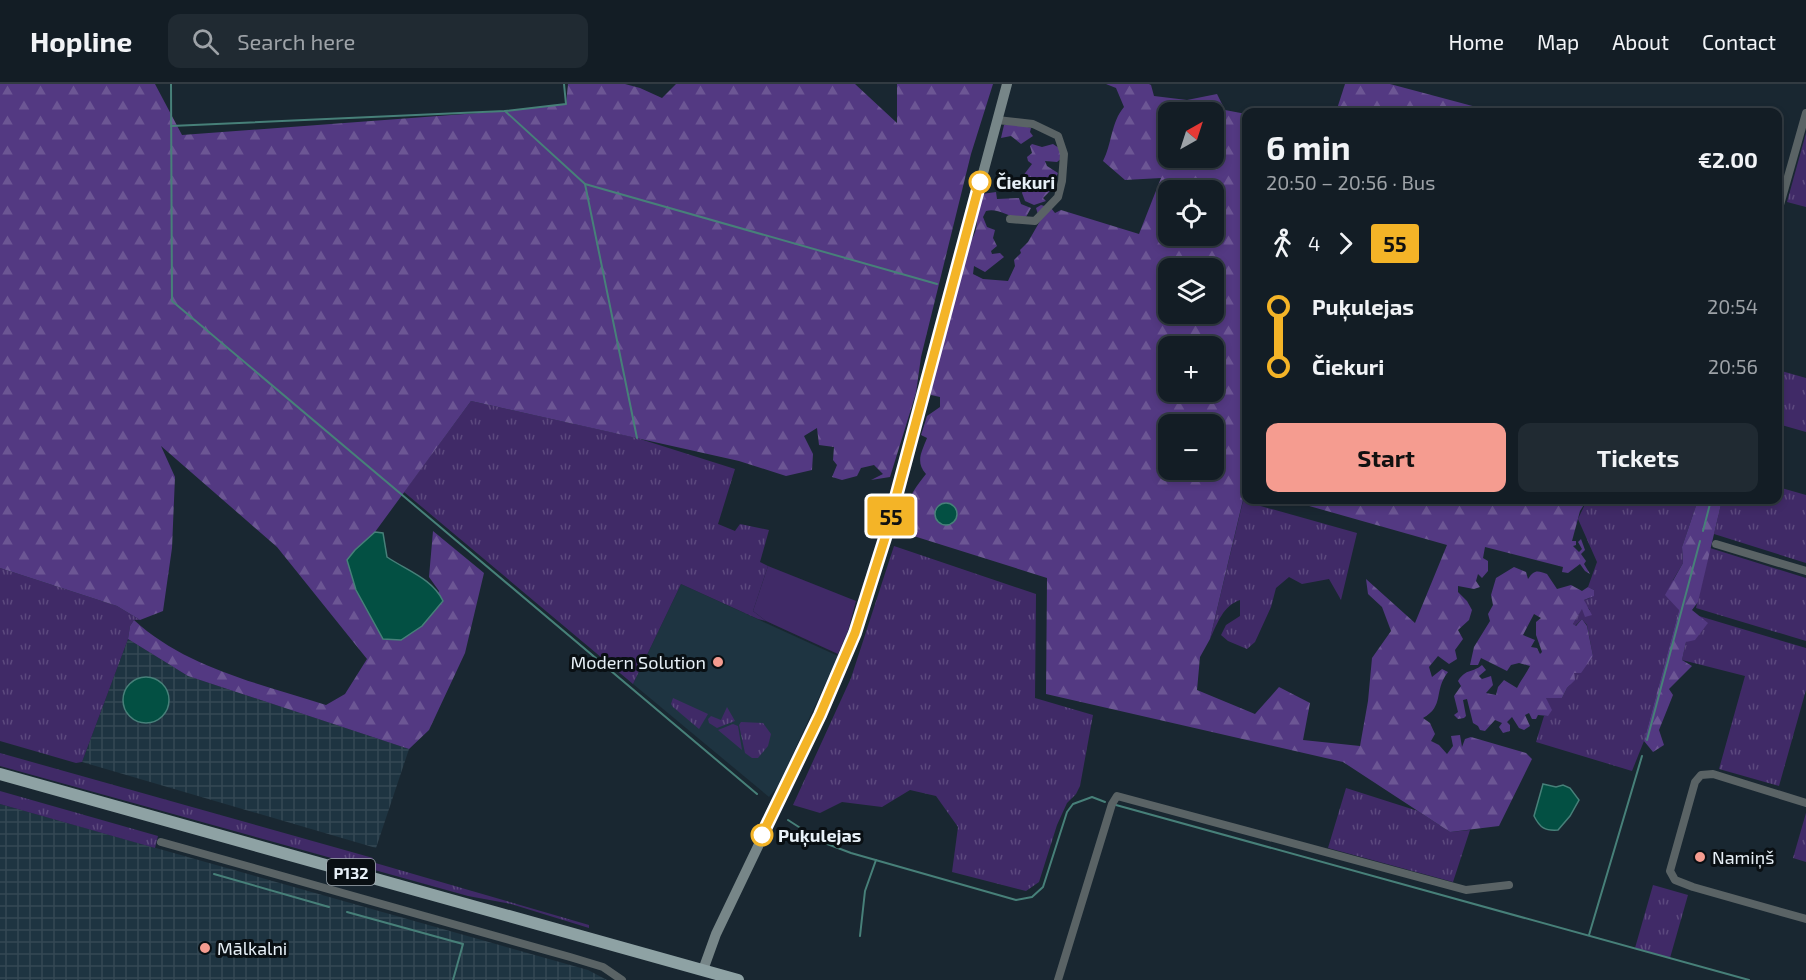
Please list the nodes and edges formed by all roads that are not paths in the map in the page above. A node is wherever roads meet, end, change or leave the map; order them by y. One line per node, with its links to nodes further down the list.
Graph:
1 (1007, 84): 3 (main road)
2 (1806, 113): 4 (street)
3 (997, 120): 5 (street); 13 (main road)
4 (1782, 198)
5 (1010, 219)
6 (1716, 544): 7 (street)
7 (1806, 571)
8 (0, 774): 13 (main road, P132)
9 (1806, 803): 12 (street)
10 (161, 842): 14 (street)
11 (1509, 885): 16 (street)
12 (1806, 920)
13 (701, 975): 15 (main road, P132)
14 (622, 980)
15 (738, 980)
16 (1058, 980)

